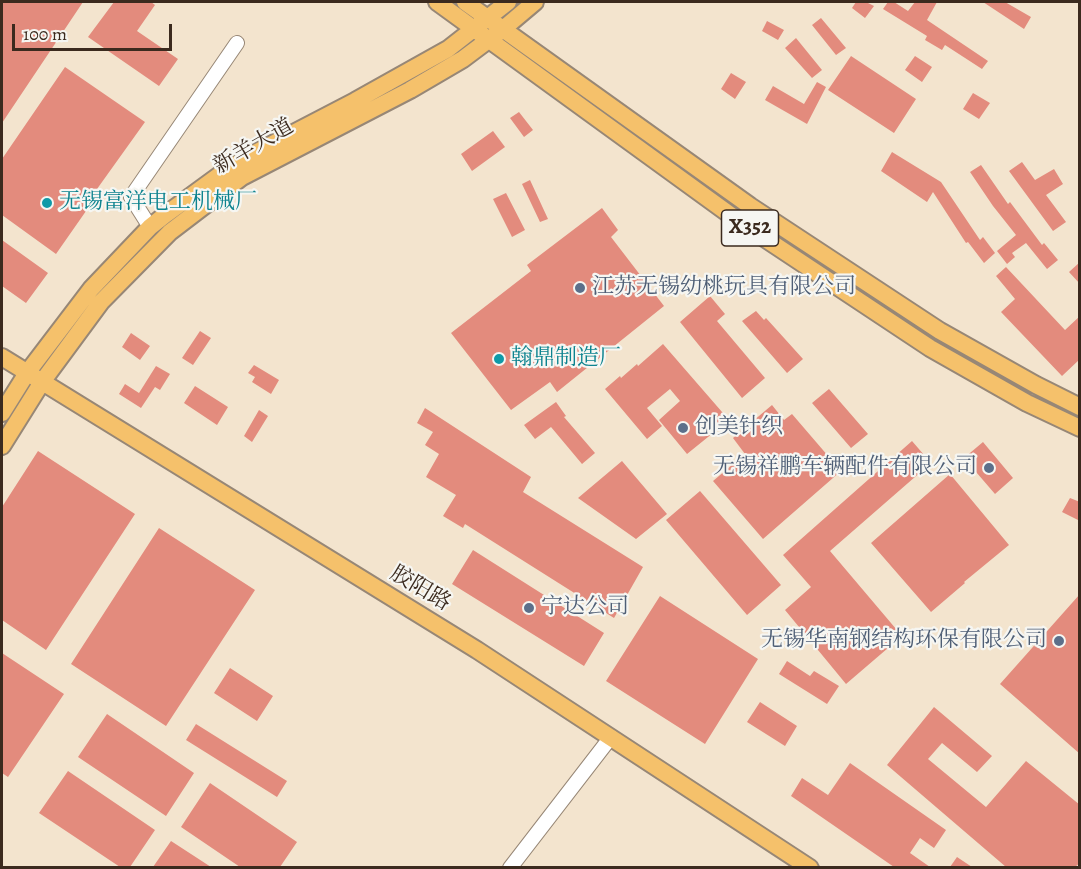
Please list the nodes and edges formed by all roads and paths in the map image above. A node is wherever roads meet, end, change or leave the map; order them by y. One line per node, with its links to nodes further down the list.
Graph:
1 (437, 2): 5 (main road, X352)
2 (465, 2): 5 (main road, X352)
3 (508, 2): 5 (main road, 新羊大道)
4 (535, 2): 6 (main road, 新羊大道)
5 (481, 23): 6 (main road, X352); 7 (main road, X352); 9 (main road, 新羊大道)
6 (503, 29): 7 (main road, 新羊大道); 13 (main road, X352)
7 (489, 40): 12 (main road, 新羊大道); 15 (main road, X352)
8 (237, 43): 9 (street)
9 (150, 227): 11 (main road, 新羊大道)
10 (2, 357): 11 (main road, 胶阳路)
11 (27, 373): 12 (main road, 胶阳路); 14 (main road, 新羊大道)
12 (42, 382): 16 (main road, 新羊大道); 17 (main road, 胶阳路)
13 (1080, 407)
14 (2, 413)
15 (1080, 428)
16 (2, 446)
17 (611, 737): 18 (street); 19 (main road, 胶阳路)
18 (510, 867)
19 (810, 867)

